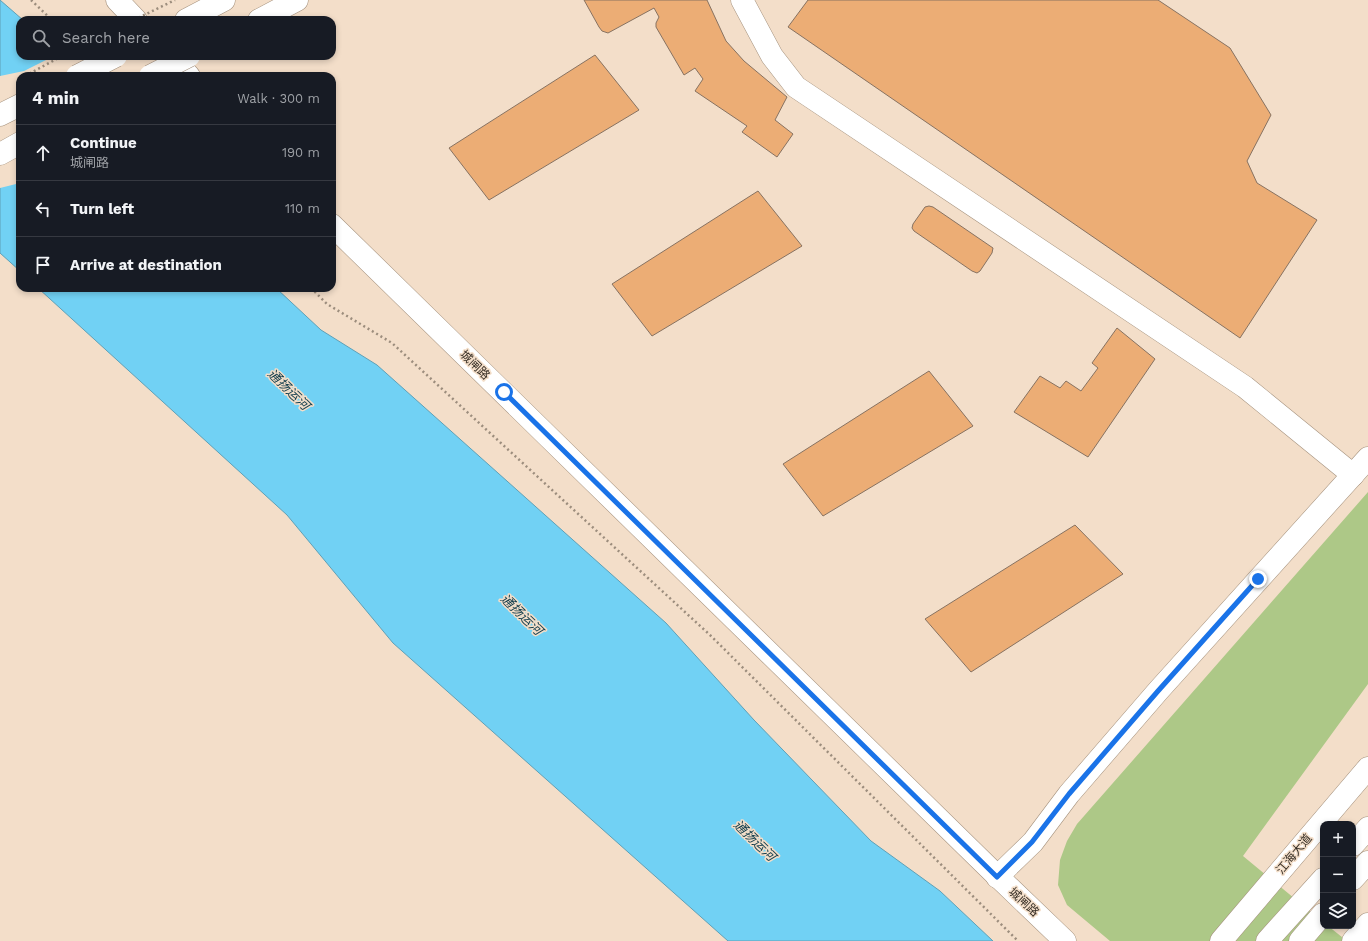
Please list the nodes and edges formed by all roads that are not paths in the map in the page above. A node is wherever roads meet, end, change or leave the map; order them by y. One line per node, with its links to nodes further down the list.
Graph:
1 (117, 0): 5 (main road)
2 (224, 0): 6 (main road)
3 (742, 0): 20 (main road)
4 (296, 1): 7 (main road)
5 (131, 16)
6 (194, 16)
7 (267, 16)
8 (108, 60): 11 (main road, bridge)
9 (174, 60): 13 (main road)
10 (181, 60): 12 (main road, bridge)
11 (85, 72)
12 (158, 72)
13 (185, 72)
14 (16, 107): 15 (main road)
15 (0, 116)
16 (16, 145): 17 (main road)
17 (0, 154)
18 (336, 229): 26 (main road, 城闸路)
19 (1368, 458): 20 (main road)
20 (1353, 475): 26 (main road)
21 (1368, 768): 31 (main road, 江海大道)
22 (1368, 828): 23 (main road)
23 (1356, 842)
24 (1368, 862): 25 (main road)
25 (1356, 876)
26 (997, 877): 30 (main road, 城闸路)
27 (1320, 882): 32 (main road)
28 (1320, 918): 33 (main road)
29 (1368, 924): 34 (main road)
30 (1065, 941)
31 (1221, 941)
32 (1267, 941)
33 (1300, 941)
34 (1353, 941)

